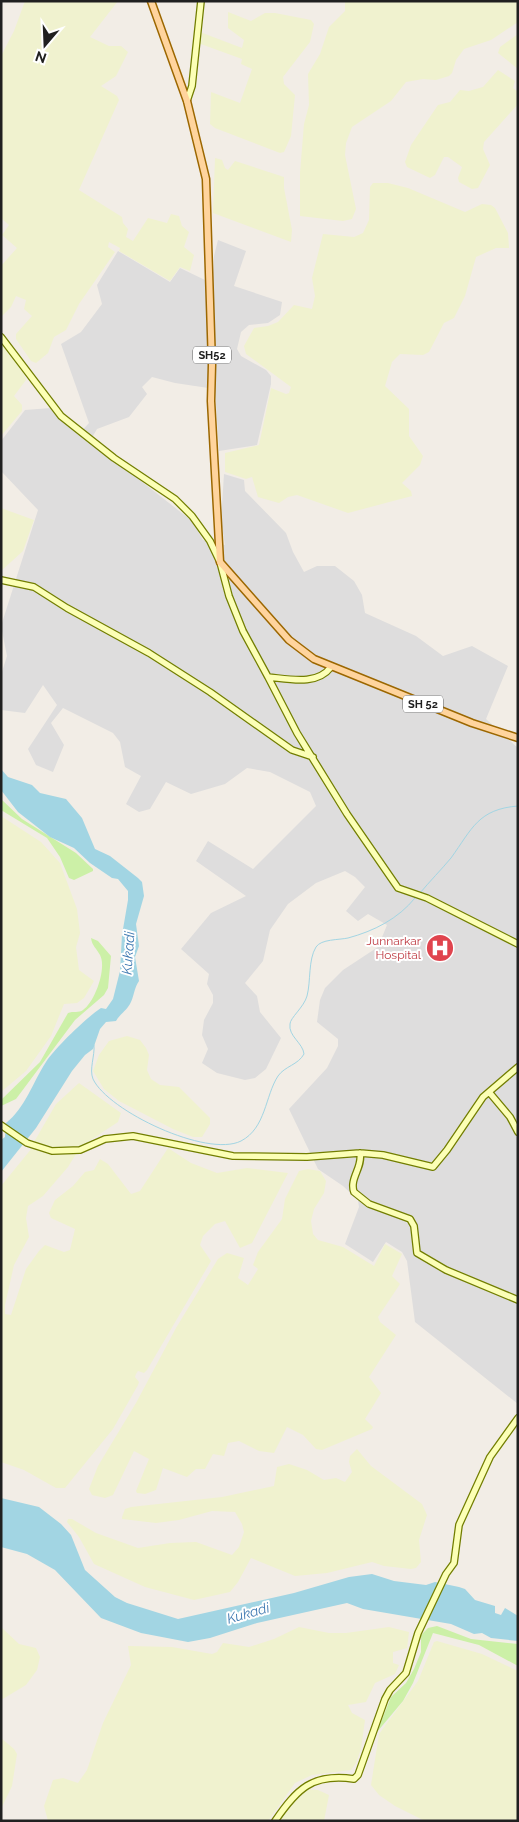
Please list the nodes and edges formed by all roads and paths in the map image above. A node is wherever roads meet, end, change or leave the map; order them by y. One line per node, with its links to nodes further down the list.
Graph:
1 (151, 1): 3 (main road, SH52)
2 (201, 1): 3 (street)
3 (187, 101): 5 (main road, SH52)
4 (1, 337): 5 (street)
5 (220, 562): 7 (main road); 8 (street)
6 (1, 580): 10 (street)
7 (331, 667): 8 (street); 9 (main road, SH 52)
8 (268, 677): 10 (street)
9 (518, 738)
10 (313, 757): 11 (street)
11 (518, 944)
12 (518, 1067): 13 (street)
13 (489, 1092): 15 (street); 16 (street)
14 (1, 1125): 16 (street)
15 (518, 1132)
16 (360, 1153): 17 (street)
17 (518, 1300)
18 (518, 1418): 19 (street)
19 (275, 1821)

